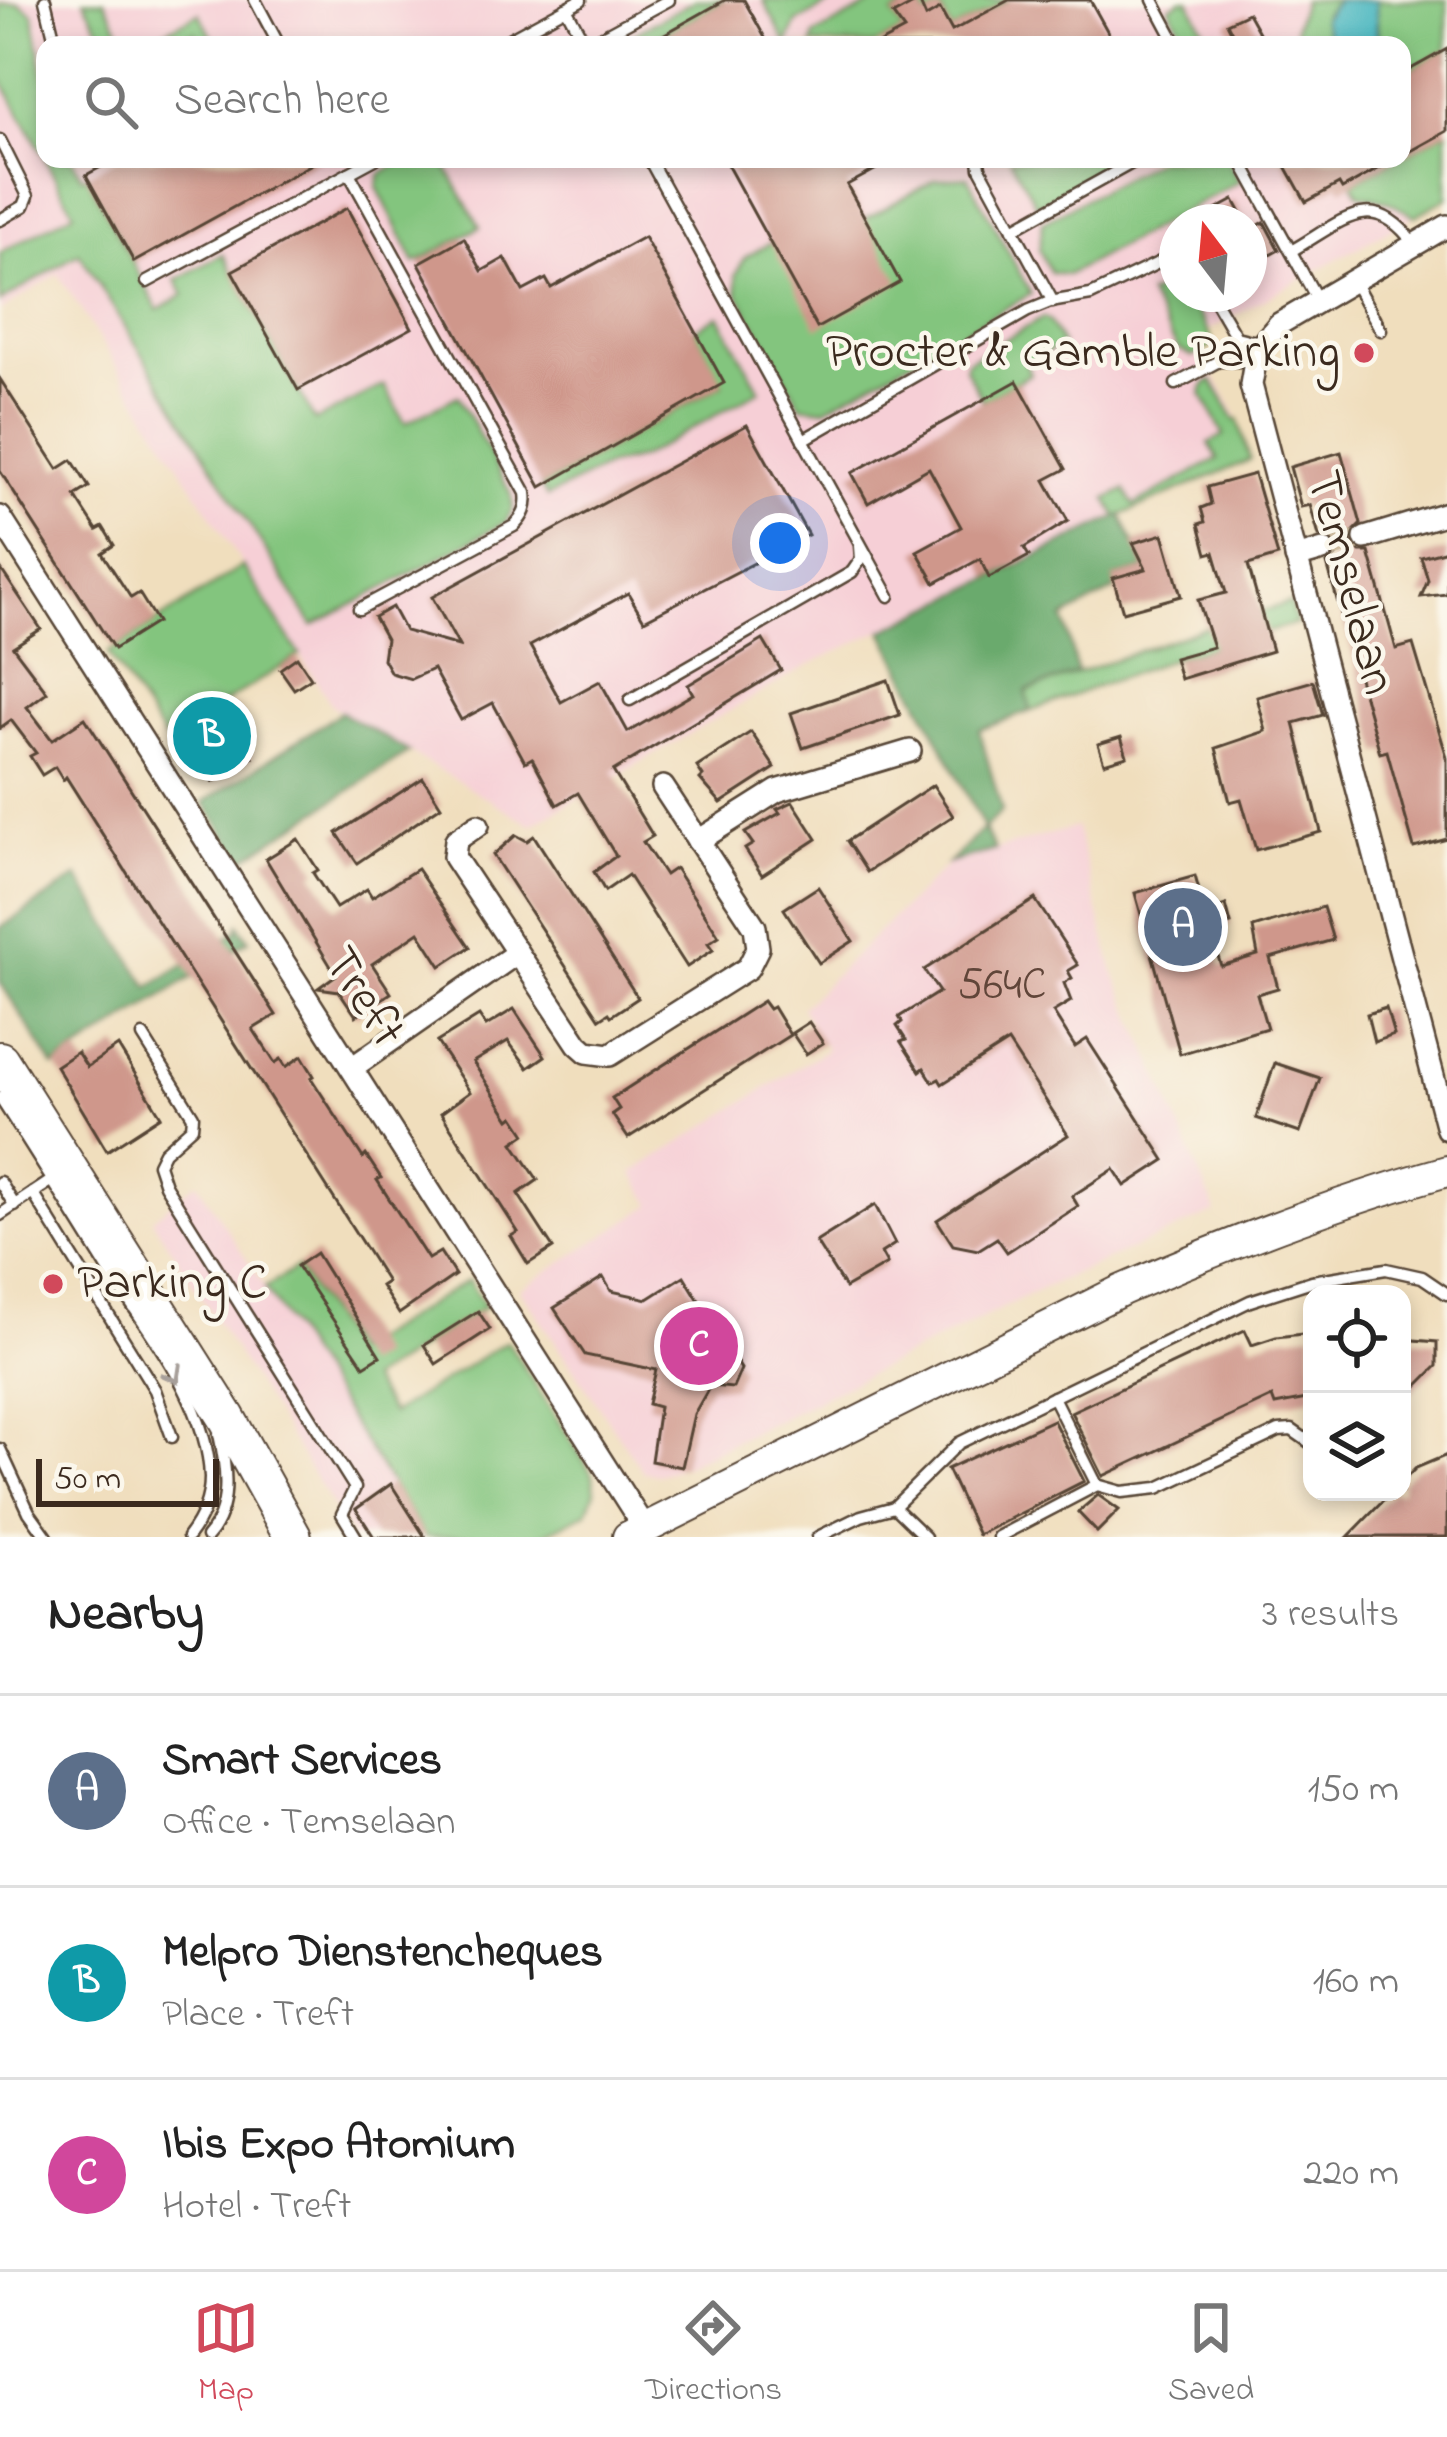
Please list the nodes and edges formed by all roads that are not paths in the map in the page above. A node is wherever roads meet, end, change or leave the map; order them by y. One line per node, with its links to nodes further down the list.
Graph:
1 (45, 0): 7 (lane)
2 (255, 0): 8 (lane)
3 (580, 0): 6 (lane)
4 (669, 0): 11 (lane)
5 (1153, 0): 12 (lane)
6 (566, 8): 9 (lane); 10 (lane)
7 (54, 36)
8 (275, 36)
9 (515, 36)
10 (581, 36)
11 (603, 36)
12 (1173, 36)
13 (0, 140): 20 (lane)
14 (358, 168): 19 (lane)
15 (654, 168): 34 (lane)
16 (980, 168): 22 (lane)
17 (1123, 168): 22 (lane)
18 (1245, 168): 24 (lane)
19 (349, 173): 27 (lane); 42 (lane)
20 (0, 220)
21 (1447, 226): 23 (street)
22 (1013, 229): 29 (lane)
23 (1415, 244): 24 (lane); 26 (street)
24 (1291, 251): 28 (lane)
25 (1159, 263): 29 (lane)
26 (1353, 279): 28 (street); 31 (lane)
27 (147, 282)
28 (1317, 299): 32 (street)
29 (1053, 302): 34 (lane)
30 (1221, 312): 32 (lane)
31 (1382, 330)
32 (1257, 352): 33 (lane); 40 (street, Temselaan)
33 (1176, 384)
34 (803, 440): 38 (lane)
35 (1447, 513): 37 (street)
36 (0, 517): 51 (street, Treft)
37 (1365, 538)
38 (860, 543): 41 (lane); 43 (lane)
39 (1323, 550): 40 (street)
40 (1296, 558): 53 (street, Temselaan)
41 (889, 596)
42 (359, 609)
43 (630, 700)
44 (910, 751): 47 (street)
45 (663, 787): 47 (street)
46 (478, 826): 48 (street)
47 (698, 841): 48 (street)
48 (518, 952): 51 (street)
49 (143, 1036): 73 (lane)
50 (0, 1060): 55 (highway)
51 (352, 1067): 68 (street, Treft)
52 (0, 1098): 55 (lane)
53 (1447, 1129)
54 (1447, 1171): 68 (main road)
55 (62, 1175): 57 (lane); 61 (highway); 70 (lane, one-way to 70)
56 (0, 1182): 58 (lane)
57 (33, 1193): 58 (lane); 63 (lane)
58 (15, 1205): 59 (lane)
59 (0, 1215)
60 (1447, 1294): 62 (lane)
61 (204, 1385): 71 (lane); 72 (highway)
62 (1053, 1397): 66 (lane); 67 (lane)
63 (172, 1437)
64 (1303, 1438): 66 (lane)
65 (0, 1449): 69 (lane)
66 (1097, 1485): 76 (lane)
67 (894, 1508): 74 (lane); 75 (lane)
68 (637, 1533)
69 (46, 1537)
70 (188, 1537)
71 (207, 1537)
72 (293, 1537)
73 (356, 1537)
74 (818, 1537)
75 (926, 1537)
76 (998, 1537)

